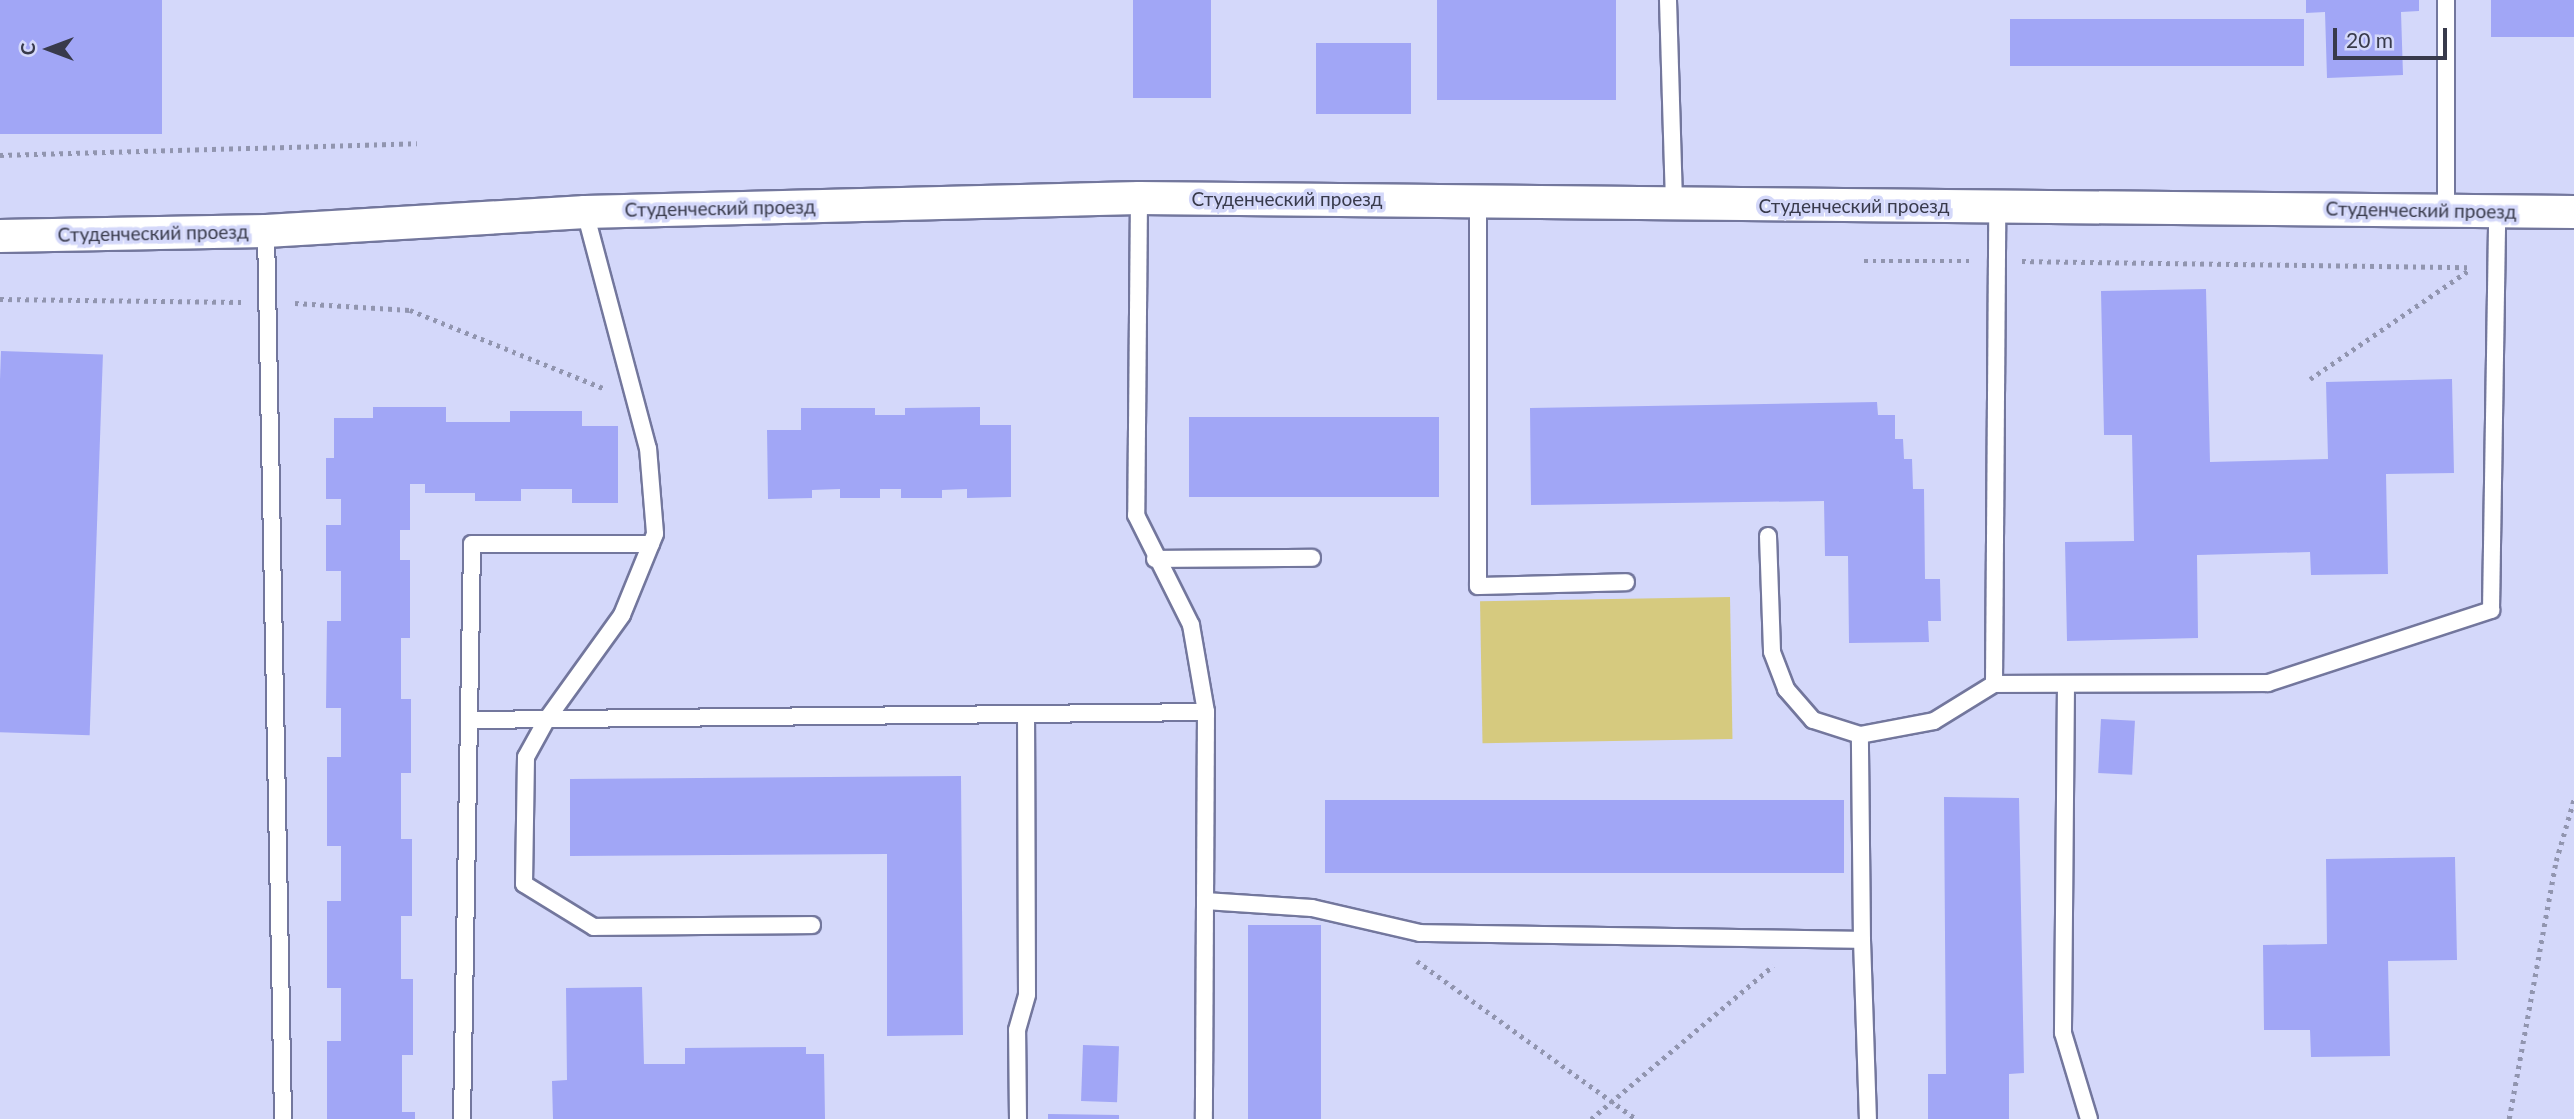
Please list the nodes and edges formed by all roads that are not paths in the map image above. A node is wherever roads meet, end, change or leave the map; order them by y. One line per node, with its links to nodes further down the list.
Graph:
1 (1668, 0): 5 (lane)
2 (2446, 0): 7 (lane)
3 (1139, 198): 4 (street, Студенческий проезд); 9 (street, Студенческий проезд); 16 (lane)
4 (1478, 200): 5 (street, Студенческий проезд); 17 (lane)
5 (1674, 204): 6 (street, Студенческий проезд)
6 (1997, 206): 7 (street, Студенческий проезд); 18 (lane)
7 (2446, 210): 8 (street, Студенческий проезд)
8 (2497, 211): 10 (street, Студенческий проезд); 19 (lane)
9 (585, 212): 11 (street, Студенческий проезд); 14 (lane)
10 (2574, 212)
11 (266, 230): 12 (street, Студенческий проезд); 28 (lane)
12 (0, 236)
13 (1768, 536): 24 (lane)
14 (651, 544): 22 (lane); 23 (lane)
15 (1312, 558): 16 (lane)
16 (1155, 559): 20 (lane)
17 (1626, 582)
18 (1994, 684): 19 (lane); 24 (lane)
19 (2066, 684): 33 (lane)
20 (1206, 712): 21 (lane); 25 (lane)
21 (1026, 714): 22 (lane); 30 (lane)
22 (547, 719): 23 (lane); 26 (lane)
23 (470, 720): 29 (lane)
24 (1860, 735): 27 (lane)
25 (1205, 901): 27 (lane); 31 (lane)
26 (812, 925)
27 (1862, 940): 32 (lane)
28 (283, 1119)
29 (462, 1119)
30 (1018, 1119)
31 (1204, 1119)
32 (1868, 1119)
33 (2090, 1119)

